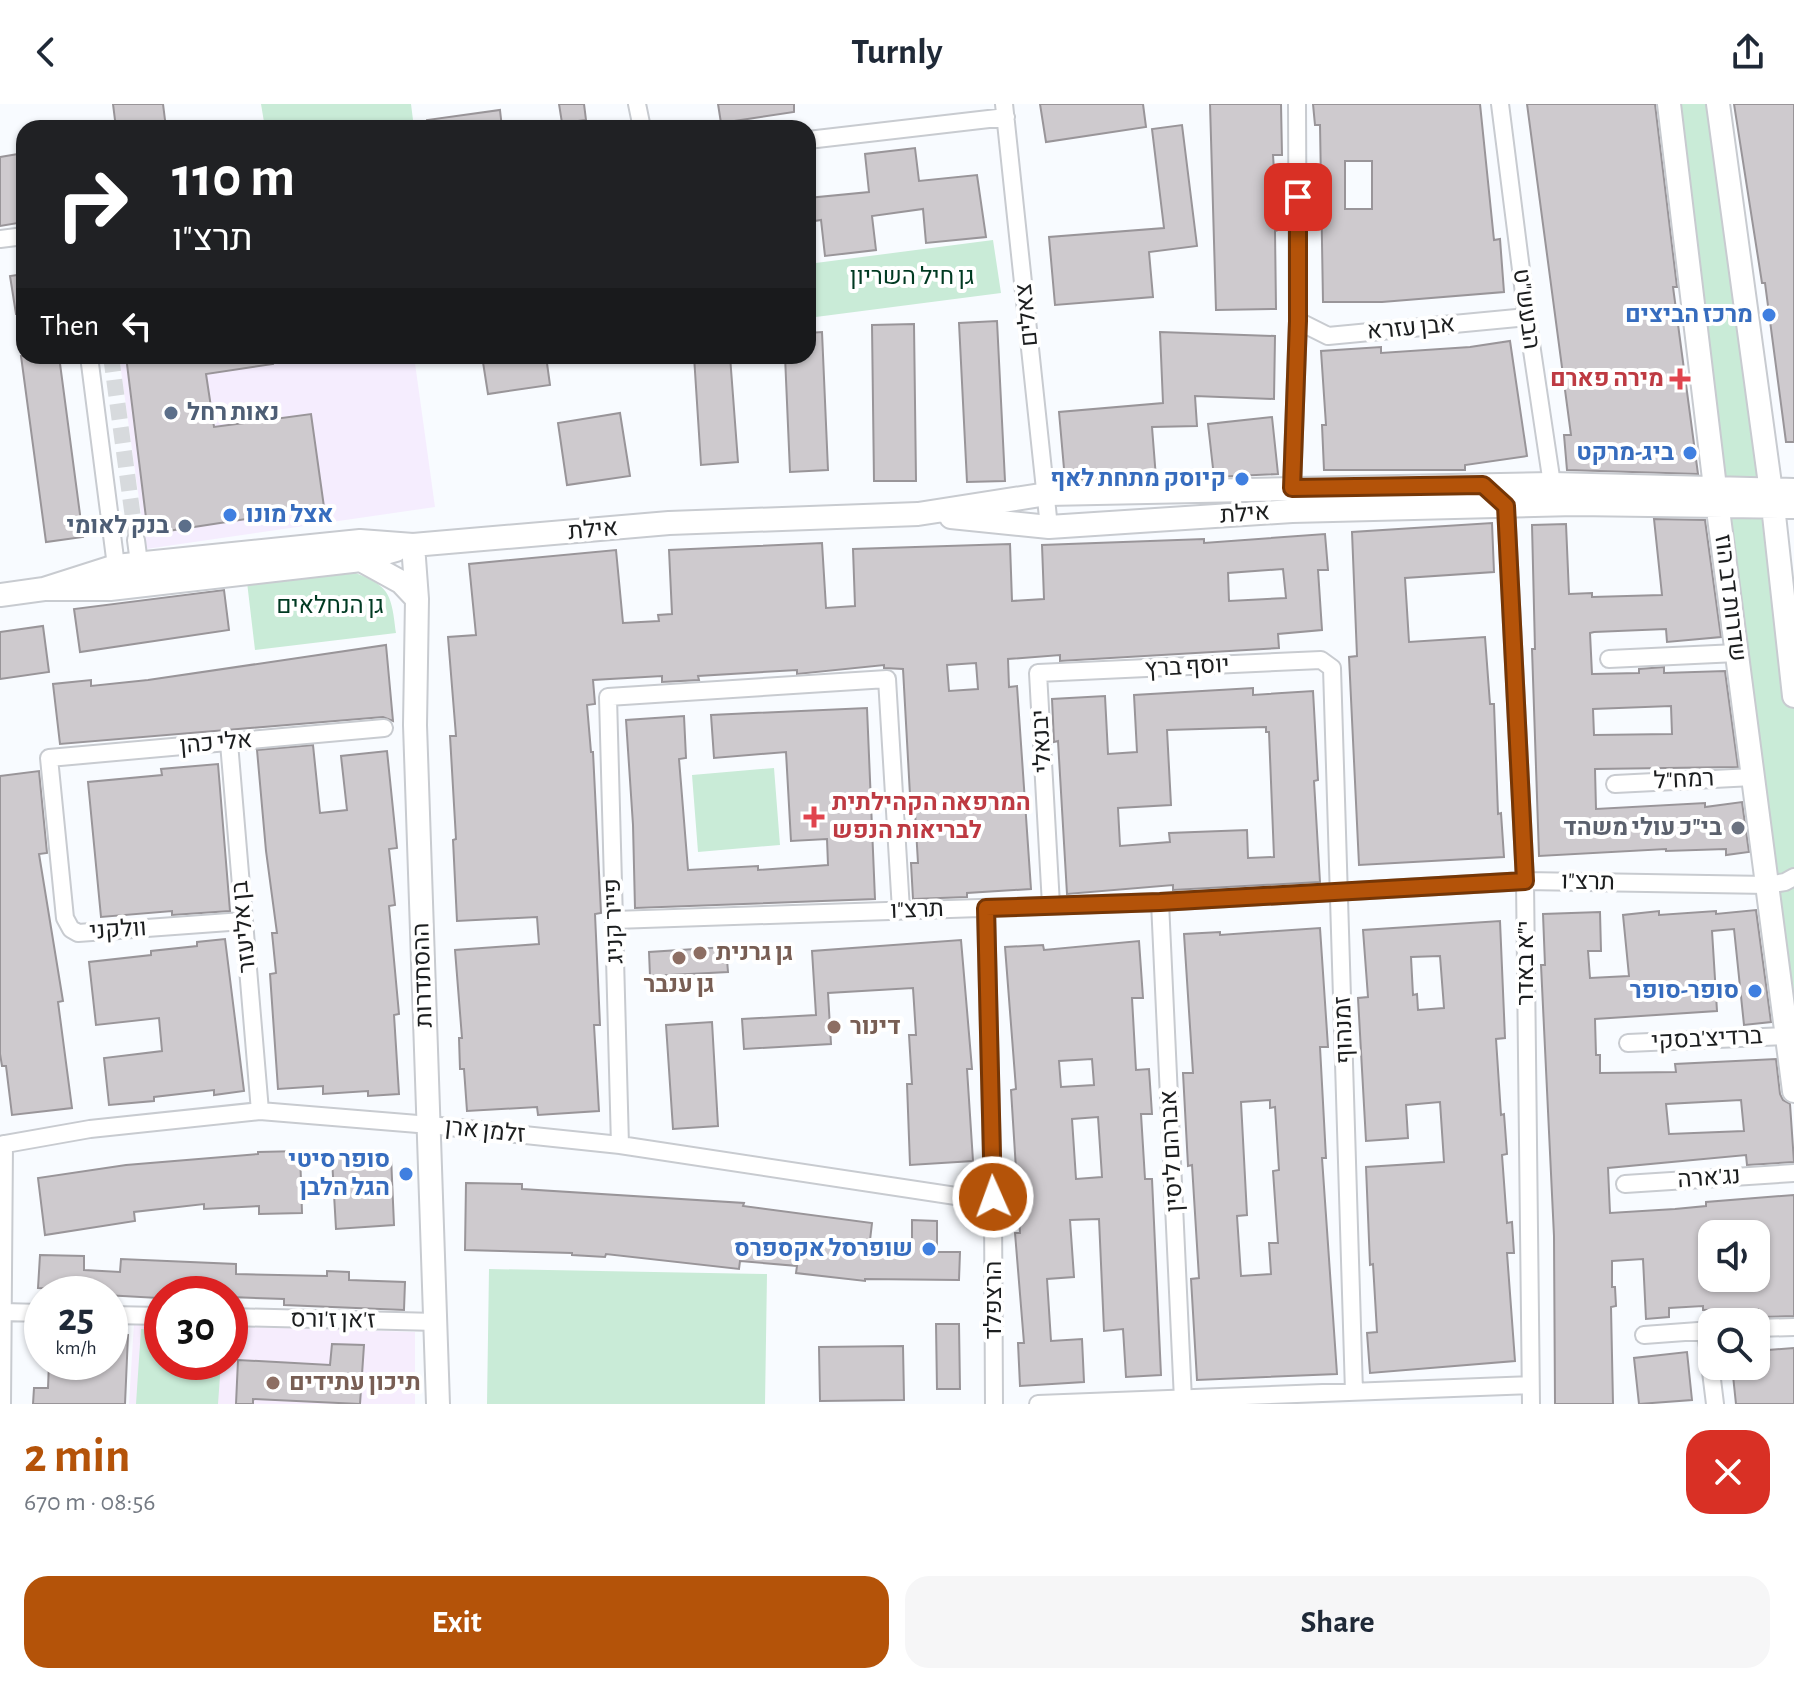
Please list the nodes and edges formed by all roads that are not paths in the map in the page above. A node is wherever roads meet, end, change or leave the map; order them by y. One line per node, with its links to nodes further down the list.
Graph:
1 (1297, 104): 8 (street)
2 (1500, 104): 7 (street, הבעש"ט)
3 (1669, 104): 15 (street, שדרות דב הוז)
4 (1718, 104): 16 (street)
5 (1005, 111): 6 (street); 14 (street, צאלים)
6 (816, 139)
7 (1527, 317): 8 (street, אבן עזרא); 10 (street, הבעש"ט)
8 (1298, 321): 12 (street)
9 (90, 364): 27 (street)
10 (1552, 484): 11 (street, אילת); 15 (street, אילת); 17 (street)
11 (1483, 485): 12 (street, אילת); 18 (street)
12 (1292, 488): 14 (street, אילת); 19 (street)
13 (1794, 490): 16 (street)
14 (1047, 494): 20 (street, אילת); 22 (street, צאלים)
15 (1716, 496): 16 (street); 17 (street, אילת); 32 (street, שדרות דב הוז)
16 (1779, 500): 25 (street)
17 (1575, 504): 18 (street, אילת)
18 (1506, 506): 19 (street, אילת); 44 (street, י"א באדר)
19 (1269, 512): 22 (street, אילת)
20 (918, 514): 22 (street, אילת); 24 (street, אילת)
21 (1794, 522): 25 (street)
22 (1049, 527)
23 (136, 540): 27 (street)
24 (413, 545): 26 (street, אילת); 27 (street, אילת); 31 (street, ההסתדרות)
25 (1777, 550): 33 (street)
26 (361, 560): 28 (street, אילת); 31 (street)
27 (128, 565): 28 (street); 29 (street, אילת)
28 (131, 587): 29 (street, אילת)
29 (44, 589): 30 (street, אילת)
30 (0, 595)
31 (417, 599): 57 (street, ההסתדרות)
32 (1737, 653): 34 (street); 41 (street, שדרות דב הוז)
33 (1792, 658): 37 (street)
34 (1609, 659)
35 (1332, 668): 36 (street, יוסף ברץ); 46 (street, זמנהוף)
36 (1038, 673): 48 (street, יבנאלי)
37 (1794, 696)
38 (384, 728): 39 (street, אלי כהן)
39 (229, 743): 40 (street, אלי כהן); 52 (street, בן אליעזר)
40 (49, 758): 52 (street, וולקני)
41 (1753, 777): 42 (street, רמח"ל); 45 (street, שדרות דב הוז)
42 (1615, 784)
43 (1794, 877): 45 (street, תרצ"ו)
44 (1525, 881): 45 (street, תרצ"ו); 46 (street, תרצ"ו); 72 (street, י"א באדר)
45 (1768, 885): 53 (street, שדרות דב הוז)
46 (1340, 892): 47 (street, תרצ"ו); 73 (street, זמנהוף)
47 (1160, 902): 48 (street, תרצ"ו); 74 (street, אברהם ליסין)
48 (1051, 905): 49 (street, תרצ"ו)
49 (986, 908): 50 (street, תרצ"ו); 62 (street, הרצפלד)
50 (901, 910): 51 (street, תרצ"ו); 51 (street, פייר קניג)
51 (614, 920): 59 (street, פייר קניג)
52 (243, 921): 56 (street, בן אליעזר)
53 (1787, 1036): 54 (street, ברדיצ'בסקי); 55 (street, שדרות דב הוז)
54 (1628, 1043)
55 (1794, 1091)
56 (260, 1111): 57 (street, זלמן ארן); 58 (street, זלמן ארן)
57 (430, 1125): 59 (street, זלמן ארן); 66 (street, ההסתדרות)
58 (2, 1144): 63 (street)
59 (620, 1145): 62 (street, זלמן ארן)
60 (1794, 1173): 61 (street, נג'ארה)
61 (1625, 1184)
62 (993, 1200): 77 (street, הרצפלד)
63 (3, 1312): 64 (street); 75 (street)
64 (24, 1313)
65 (248, 1317): 66 (street, ז'אן ז'ורס)
66 (437, 1322): 76 (street, ההסתדרות)
67 (1794, 1327): 68 (street)
68 (1770, 1328)
69 (1698, 1331): 70 (street)
70 (1644, 1335)
71 (1713, 1380): 80 (street)
72 (1530, 1385): 73 (street); 79 (street, י"א באדר)
73 (1354, 1392): 74 (street)
74 (1183, 1400): 78 (street)
75 (2, 1404)
76 (438, 1404)
77 (994, 1404)
78 (1038, 1404)
79 (1531, 1404)
80 (1715, 1404)

